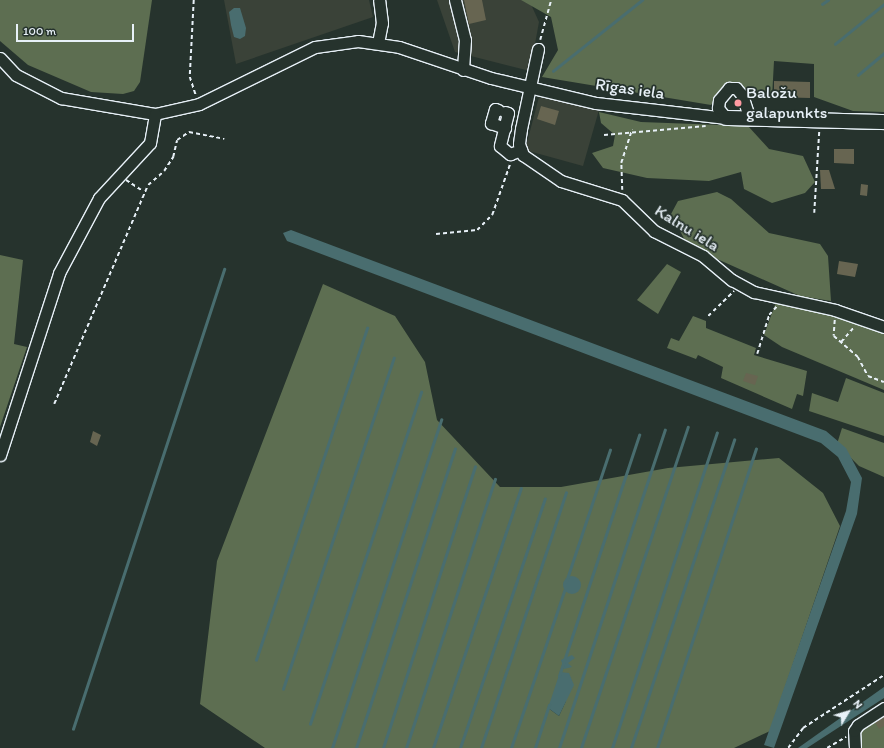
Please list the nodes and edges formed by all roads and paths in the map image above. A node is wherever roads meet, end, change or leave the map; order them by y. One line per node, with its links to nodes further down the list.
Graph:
1 (194, 0): 10 (path)
2 (379, 0): 5 (street)
3 (455, 0): 8 (street)
4 (551, 0): 6 (path)
5 (378, 43): 8 (street, Rīgas iela); 10 (street, Rīgas iela)
6 (538, 49): 9 (street)
7 (0, 58): 12 (street, Rīgas iela)
8 (463, 70): 9 (street, Rīgas iela)
9 (532, 88): 13 (street, Rīgas iela); 20 (street)
10 (199, 104): 12 (street, Rīgas iela)
11 (502, 111): 20 (street)
12 (155, 114): 21 (street)
13 (723, 118): 14 (main road, Rīgas iela); 14 (street); 17 (path)
14 (750, 119): 15 (main road, Rīgas iela)
15 (819, 121): 16 (main road, Rīgas iela); 24 (path)
16 (884, 122)
17 (632, 130): 18 (path); 23 (path)
18 (604, 135)
19 (224, 139): 22 (path)
20 (521, 150): 23 (street, Kalnu iela); 25 (path)
21 (118, 175): 22 (path); 36 (street)
22 (144, 192): 35 (path)
23 (622, 200): 26 (street, Kalnu iela)
24 (814, 213)
25 (436, 234)
26 (742, 286): 27 (street, Kalnu iela); 29 (path)
27 (783, 298): 28 (street, Kalnu iela); 33 (path)
28 (835, 310): 31 (street, Kalnu iela); 32 (path)
29 (708, 316)
30 (856, 324): 32 (path)
31 (884, 327)
32 (841, 342): 34 (path)
33 (757, 354)
34 (884, 382)
35 (54, 404)
36 (0, 455)
37 (884, 675): 41 (path)
38 (884, 708): 39 (street)
39 (854, 731): 40 (street); 42 (path)
40 (854, 746)
41 (788, 748)
42 (827, 748)

